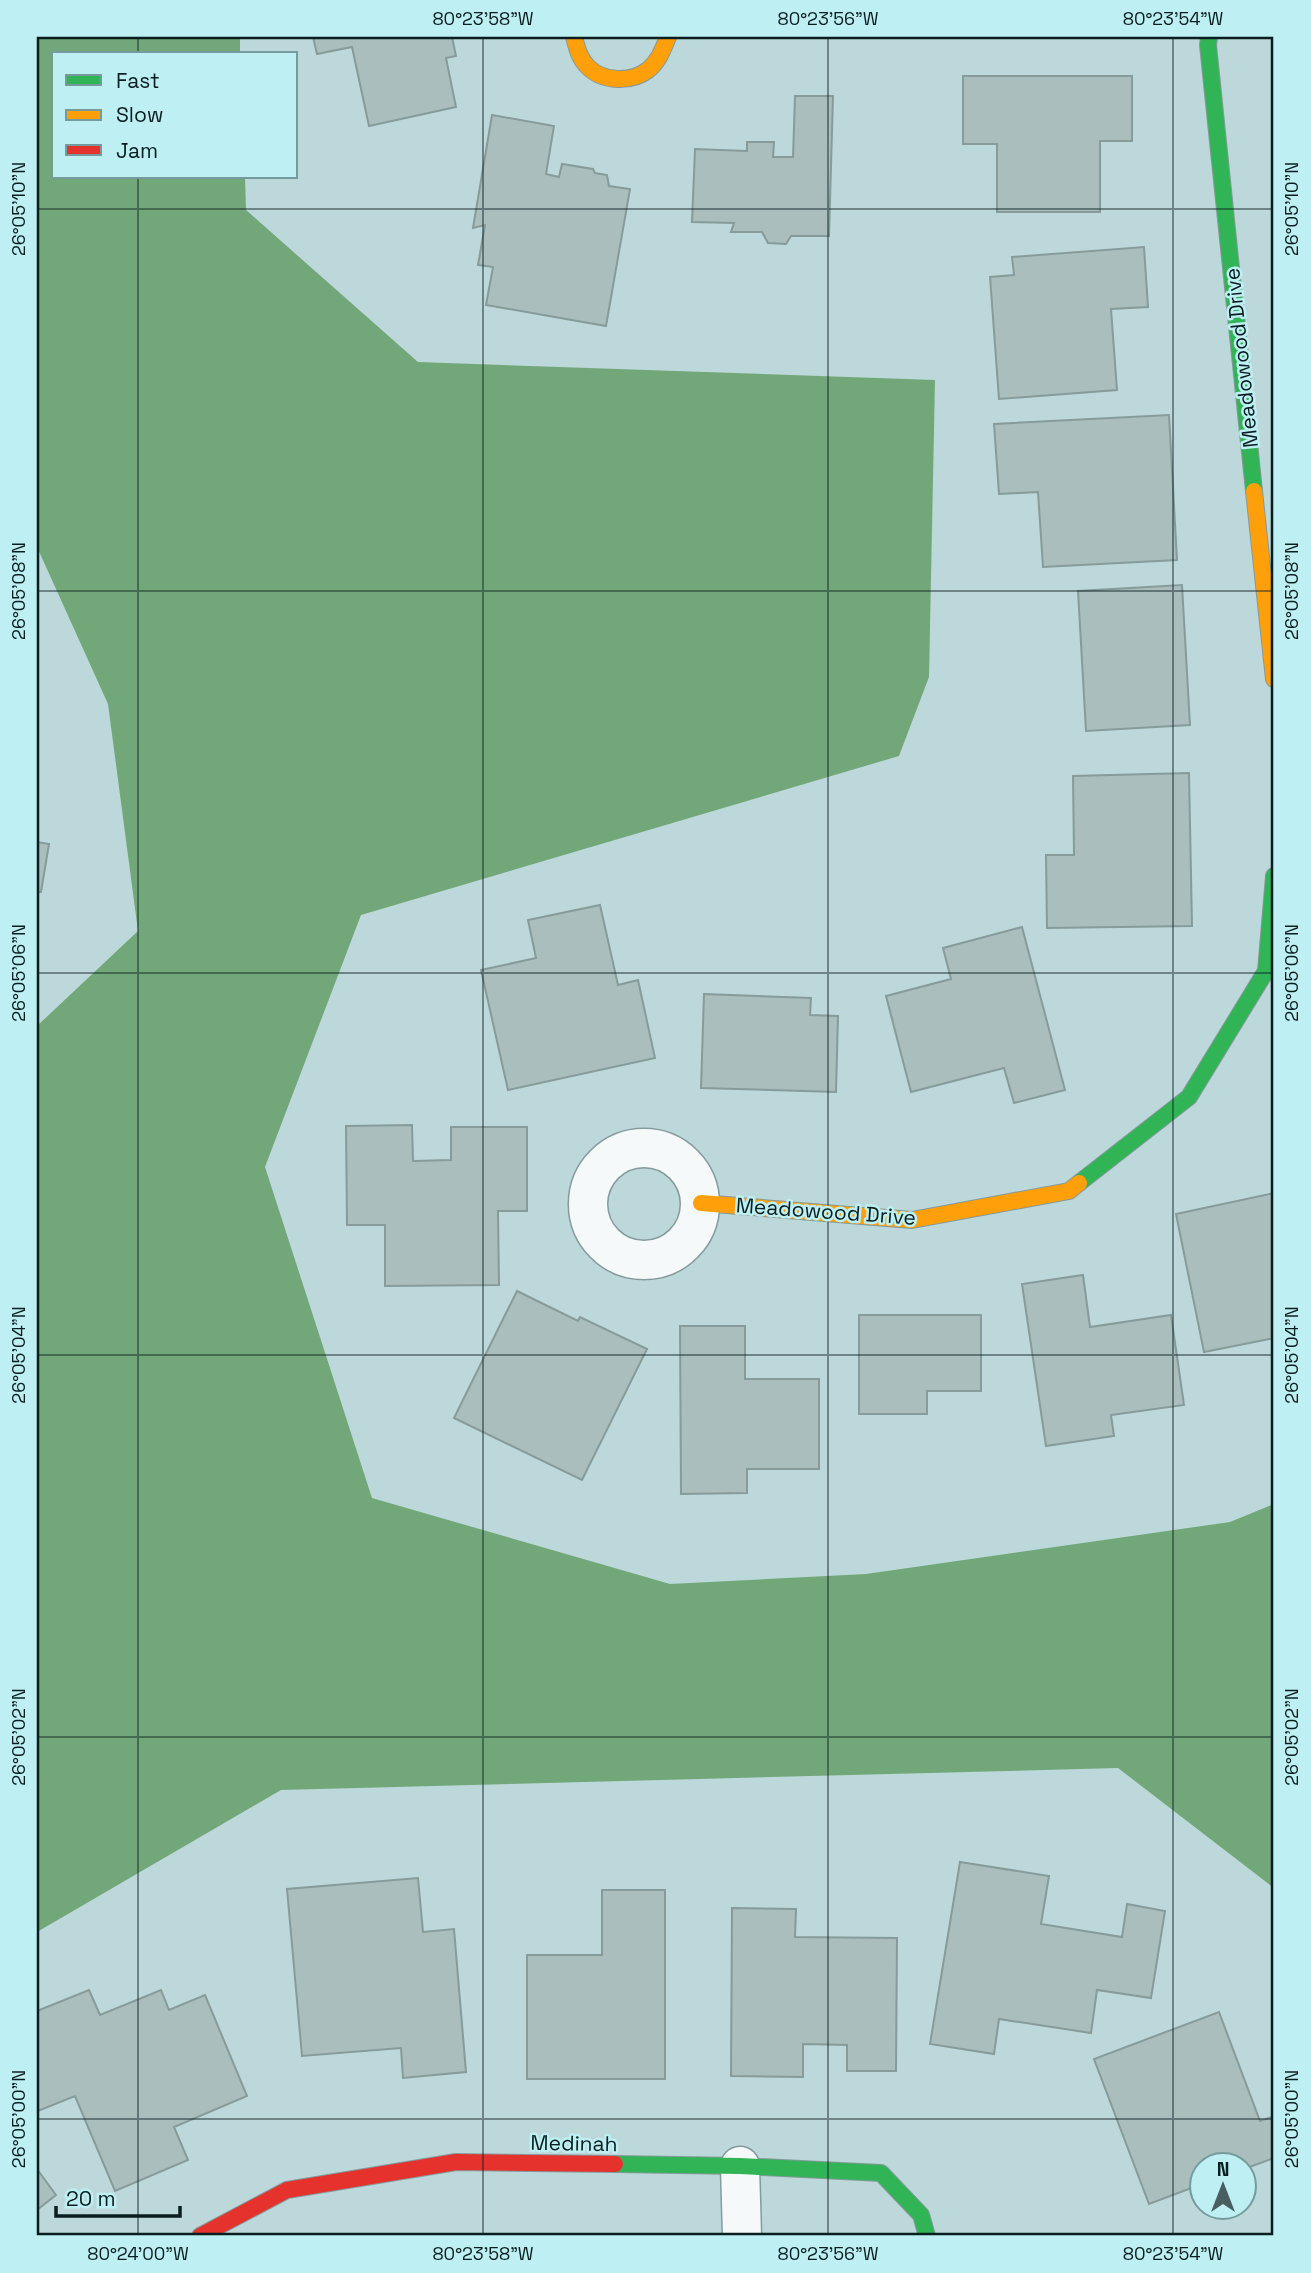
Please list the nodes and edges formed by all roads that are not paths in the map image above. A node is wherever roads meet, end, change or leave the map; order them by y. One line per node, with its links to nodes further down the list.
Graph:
1 (574, 37): 2 (street)
2 (668, 37)
3 (1209, 37): 4 (street, Meadowood Drive)
4 (1274, 679)
5 (1274, 876): 6 (street, Meadowood Drive)
6 (1270, 973): 7 (street, Meadowood Drive)
7 (701, 1202)
8 (740, 2166): 9 (street, Medinah); 10 (street); 11 (street, Medinah)
9 (200, 2236)
10 (742, 2236)
11 (927, 2236)

